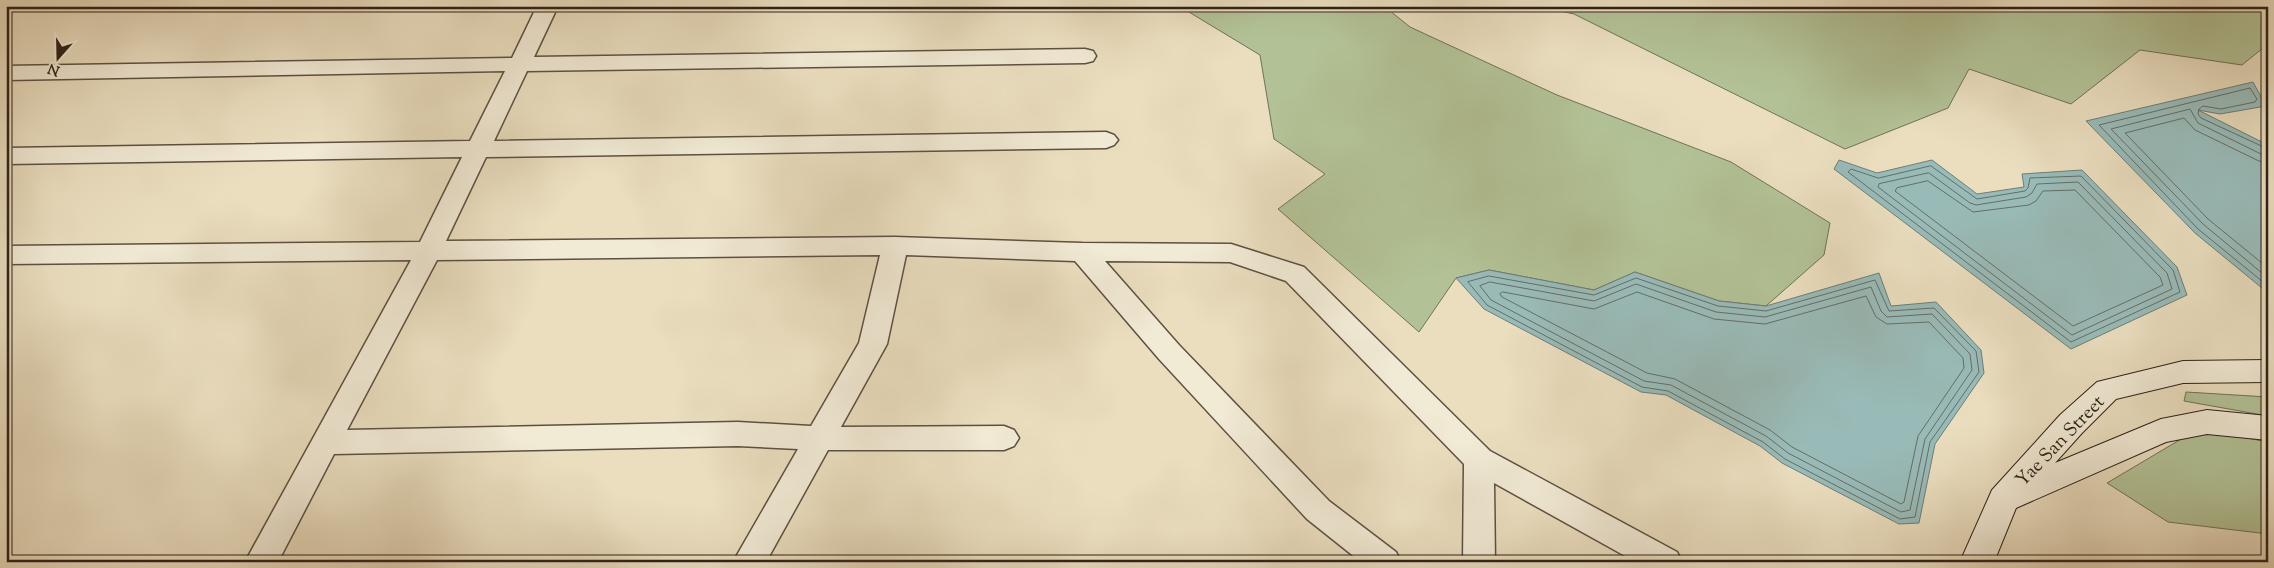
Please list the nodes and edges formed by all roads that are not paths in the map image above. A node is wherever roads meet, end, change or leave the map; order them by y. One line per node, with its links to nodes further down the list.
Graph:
1 (548, 6): 3 (street)
2 (1085, 56): 3 (street)
3 (520, 64): 4 (street); 6 (street)
4 (6, 73)
5 (1106, 140): 6 (street)
6 (478, 150): 7 (street); 9 (street)
7 (6, 156)
8 (895, 246): 9 (street); 10 (street); 14 (street)
9 (430, 250): 11 (street); 16 (street)
10 (1082, 252): 17 (street); 21 (street)
11 (6, 255)
12 (2268, 371): 18 (main road, Yae San Street)
13 (2268, 428): 18 (main road)
14 (819, 436): 15 (street); 16 (street); 20 (street)
15 (1004, 438)
16 (325, 442): 19 (street)
17 (1479, 460): 22 (street); 23 (street)
18 (2003, 500): 24 (main road, Yae San Street)
19 (261, 562)
20 (749, 562)
21 (1385, 562)
22 (1479, 562)
23 (1666, 562)
24 (1977, 562)

